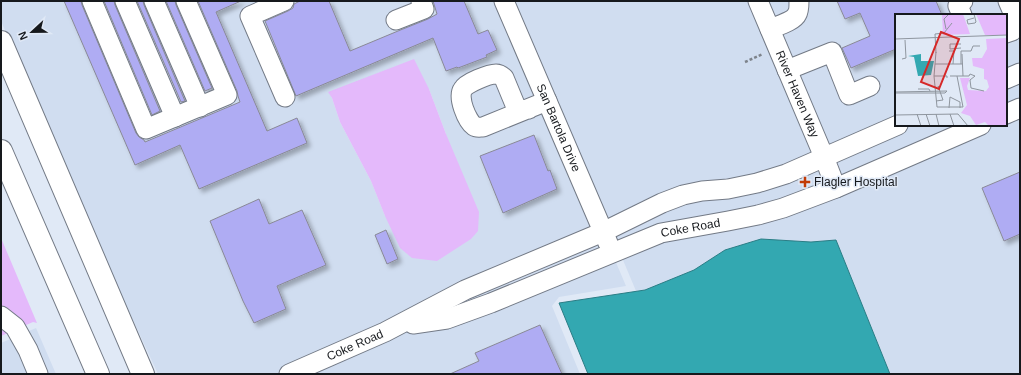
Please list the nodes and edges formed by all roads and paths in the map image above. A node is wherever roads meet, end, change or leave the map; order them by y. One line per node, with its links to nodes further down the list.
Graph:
1 (92, 1): 29 (street)
2 (125, 1): 29 (street)
3 (154, 1): 25 (street)
4 (186, 1): 25 (street)
5 (284, 1): 23 (street)
6 (421, 1): 13 (street)
7 (504, 1): 24 (street, San Bartola Drive)
8 (758, 1): 14 (street, River Haven Way)
9 (799, 1): 14 (street)
10 (963, 1): 12 (street)
11 (1008, 1): 15 (street)
12 (962, 14)
13 (396, 20)
14 (770, 29): 19 (street, River Haven Way)
15 (1007, 32)
16 (1, 42): 41 (main road)
17 (767, 52): 18 (path)
18 (745, 62)
19 (787, 70): 22 (street); 33 (street, River Haven Way)
20 (1020, 72): 21 (street)
21 (1007, 78)
22 (870, 86)
23 (285, 97)
24 (547, 101): 27 (street); 35 (street, San Bartola Drive)
25 (200, 107): 29 (street)
26 (1020, 108): 28 (street)
27 (529, 109)
28 (1007, 114)
29 (175, 117)
30 (896, 126): 33 (street, Coke Road)
31 (979, 126): 34 (street, Coke Road)
32 (1, 151): 40 (main road)
33 (824, 157): 34 (street, River Haven Way); 35 (street, Coke Road)
34 (836, 188): 36 (street, Coke Road)
35 (603, 232): 36 (street, San Bartola Drive); 38 (street, Coke Road)
36 (613, 254): 38 (street, Coke Road)
37 (1, 316): 39 (street)
38 (399, 326): 42 (street, Coke Road)
39 (38, 374)
40 (98, 374)
41 (143, 374)
42 (289, 374)

